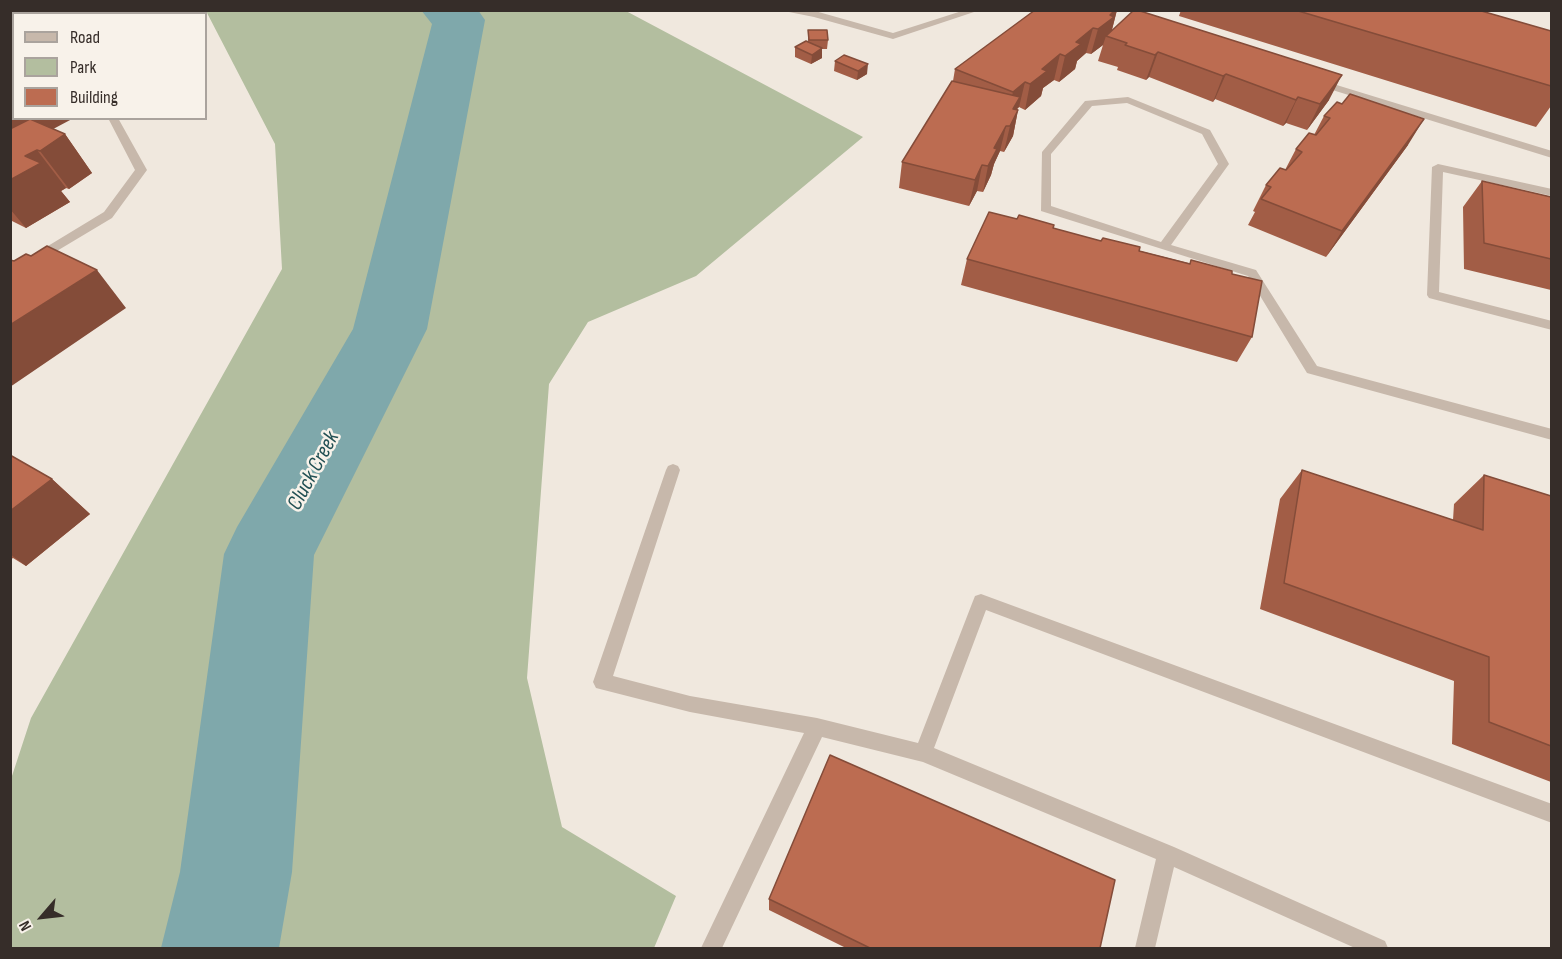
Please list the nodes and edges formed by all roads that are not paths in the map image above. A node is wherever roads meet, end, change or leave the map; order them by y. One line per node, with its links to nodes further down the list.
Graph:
1 (783, 10): 2 (lane)
2 (976, 10)
3 (1309, 80): 5 (lane)
4 (114, 120): 8 (lane)
5 (1551, 155)
6 (1551, 193): 9 (lane)
7 (1164, 247): 7 (lane); 10 (lane)
8 (10, 275)
9 (1551, 326)
10 (1551, 435)
11 (673, 470): 12 (lane)
12 (817, 727): 13 (lane); 16 (lane)
13 (923, 753): 14 (lane); 15 (lane)
14 (1551, 814)
15 (1167, 854): 17 (lane); 18 (lane)
16 (711, 948)
17 (1145, 948)
18 (1378, 948)

